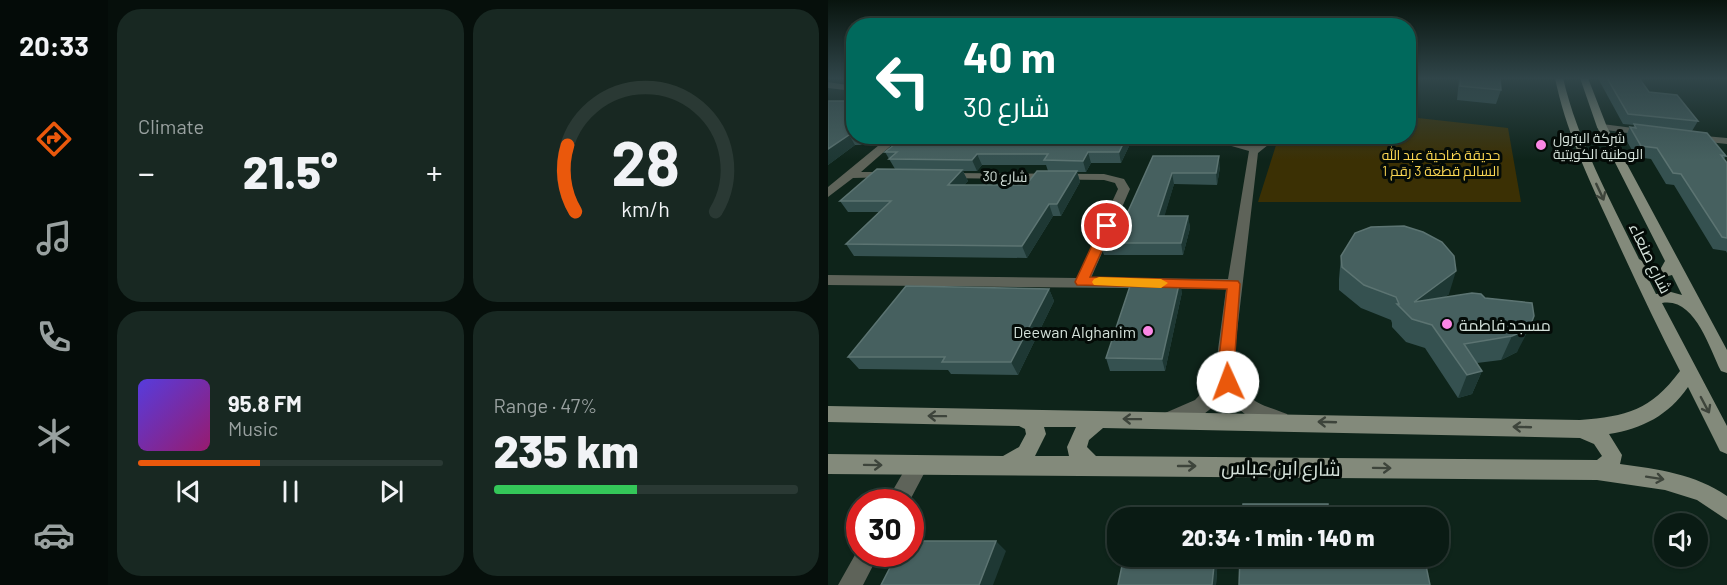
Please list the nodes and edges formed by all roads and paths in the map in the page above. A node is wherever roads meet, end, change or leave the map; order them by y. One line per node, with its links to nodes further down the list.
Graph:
1 (1566, 105): 17 (main road, شارع صنعاء, one-way to 17)
2 (1594, 105): 3 (main road, شارع صنعاء)
3 (1602, 127): 4 (street); 18 (main road, شارع صنعاء)
4 (1659, 134)
5 (1681, 136): 6 (street)
6 (1715, 140): 7 (street); 12 (street)
7 (1727, 141)
8 (887, 144): 13 (street)
9 (1236, 144): 11 (street)
10 (1263, 144): 11 (street)
11 (1255, 150): 21 (street)
12 (1727, 154)
13 (850, 175): 14 (street); 16 (street)
14 (896, 175)
15 (931, 176): 20 (street, شارع 30)
16 (828, 193)
17 (1632, 260): 18 (main road); 22 (main road, شارع صنعاء)
18 (1671, 262): 23 (main road, شارع صنعاء)
19 (828, 280): 20 (street)
20 (1082, 282): 21 (street)
21 (1234, 284): 25 (street)
22 (1653, 305): 23 (main road); 26 (main road, شارع صنعاء)
23 (1697, 311): 24 (main road, شارع صنعاء)
24 (1727, 366)
25 (1226, 367): 30 (street); 31 (street)
26 (1688, 373): 32 (main road); 33 (main road, شارع صنعاء, one-way to 33)
27 (828, 414): 28 (main road, one-way to 27)
28 (1019, 418): 29 (main road); 35 (main road)
29 (1103, 418): 30 (main road, one-way to 29); 36 (main road)
30 (1168, 420): 31 (main road)
31 (1286, 421): 32 (main road, one-way to 31)
32 (1580, 429): 38 (main road)
33 (1727, 445)
34 (828, 464): 37 (main road, شارع ابن عباس, one-way to 37)
35 (1003, 465): 36 (main road, شارع ابن عباس); 37 (main road, شارع ابن عباس)
36 (1092, 465): 38 (main road, شارع ابن عباس, one-way to 38)
37 (918, 466): 39 (street)
38 (1598, 470): 40 (main road, شارع ابن عباس, one-way to 40)
39 (905, 489)
40 (1727, 509)
41 (860, 567): 42 (street)
42 (850, 585)

